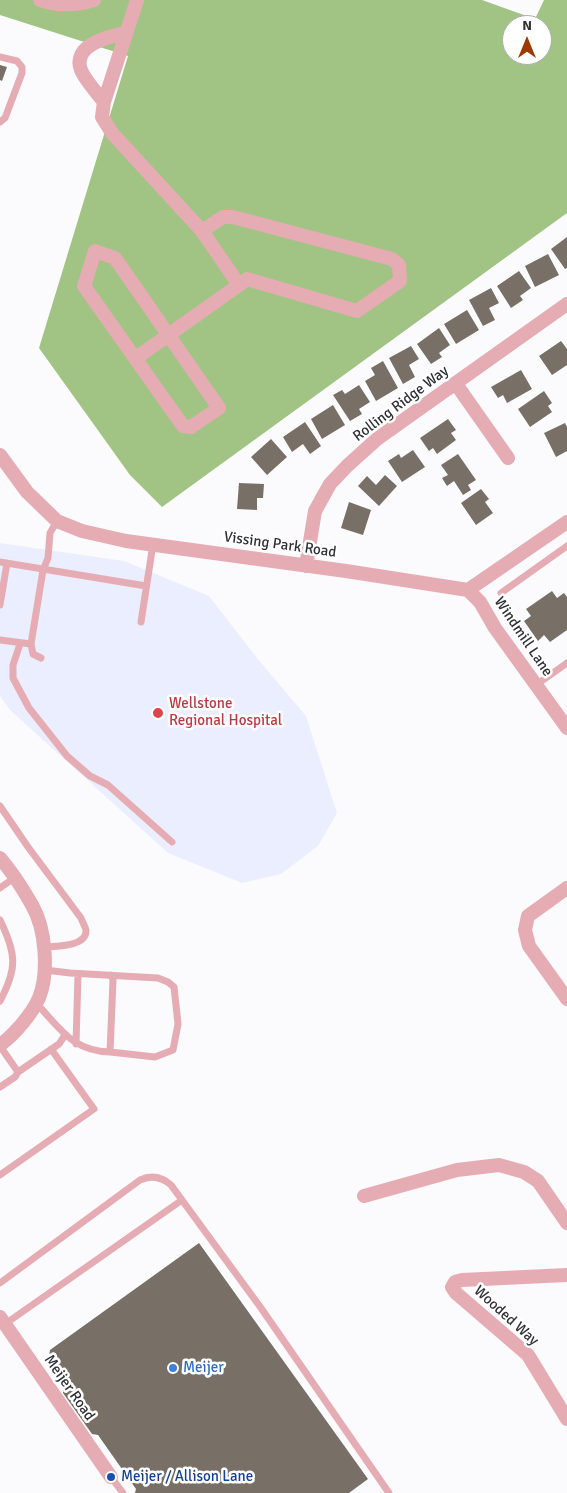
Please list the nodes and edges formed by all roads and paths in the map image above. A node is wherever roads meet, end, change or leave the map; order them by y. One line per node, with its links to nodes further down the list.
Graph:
1 (40, 0): 2 (street)
2 (94, 0)
3 (133, 1): 4 (street)
4 (126, 33): 6 (street); 6 (street)
5 (0, 57): 7 (lane)
6 (104, 102): 8 (street)
7 (0, 122)
8 (202, 230): 9 (street); 9 (street)
9 (239, 285): 11 (street)
10 (567, 304): 13 (street, Rolling Ridge Way)
11 (168, 335): 12 (street); 12 (street); 12 (street)
12 (136, 358)
13 (456, 384): 15 (street); 21 (street, Rolling Ridge Way)
14 (0, 455): 16 (street, Vissing Park Road)
15 (508, 458)
16 (57, 521): 18 (street, Vissing Park Road); 22 (lane)
17 (567, 522): 24 (street)
18 (153, 544): 21 (street, Vissing Park Road); 23 (lane)
19 (567, 546): 25 (lane)
20 (3, 562): 22 (lane); 26 (lane)
21 (306, 566): 24 (street, Vissing Park Road)
22 (43, 570): 23 (lane); 30 (lane)
23 (146, 586): 27 (lane)
24 (468, 590): 33 (street, Windmill Lane)
25 (501, 593)
26 (0, 605)
27 (141, 622)
28 (0, 640): 29 (lane)
29 (20, 644): 30 (lane); 36 (lane)
30 (31, 644): 31 (lane)
31 (41, 658)
32 (567, 664): 33 (lane)
33 (536, 686): 34 (street, Windmill Lane)
34 (567, 728)
35 (0, 806): 42 (lane)
36 (172, 842)
37 (0, 858): 38 (street)
38 (14, 878): 39 (lane); 42 (street)
39 (0, 888)
40 (567, 888): 46 (street)
41 (0, 920): 47 (lane)
42 (44, 947): 43 (street)
43 (45, 970): 44 (lane); 48 (street)
44 (78, 974): 45 (lane); 51 (lane)
45 (112, 975): 53 (lane); 53 (lane)
46 (567, 999)
47 (0, 1001)
48 (36, 1003): 49 (lane); 50 (street)
49 (65, 1035): 51 (lane); 52 (lane)
50 (1, 1044): 54 (lane)
51 (76, 1044): 53 (lane)
52 (51, 1050): 54 (lane); 56 (lane)
53 (110, 1052)
54 (18, 1072): 55 (lane)
55 (0, 1087)
56 (0, 1176)
57 (364, 1196): 59 (street)
58 (182, 1200): 61 (lane); 62 (lane); 66 (lane)
59 (567, 1223)
60 (567, 1276): 63 (street, Wooded Way)
61 (0, 1283)
62 (3, 1320): 64 (street, Meijer Road)
63 (567, 1419)
64 (111, 1477): 65 (lane)
65 (122, 1493)
66 (389, 1493)

